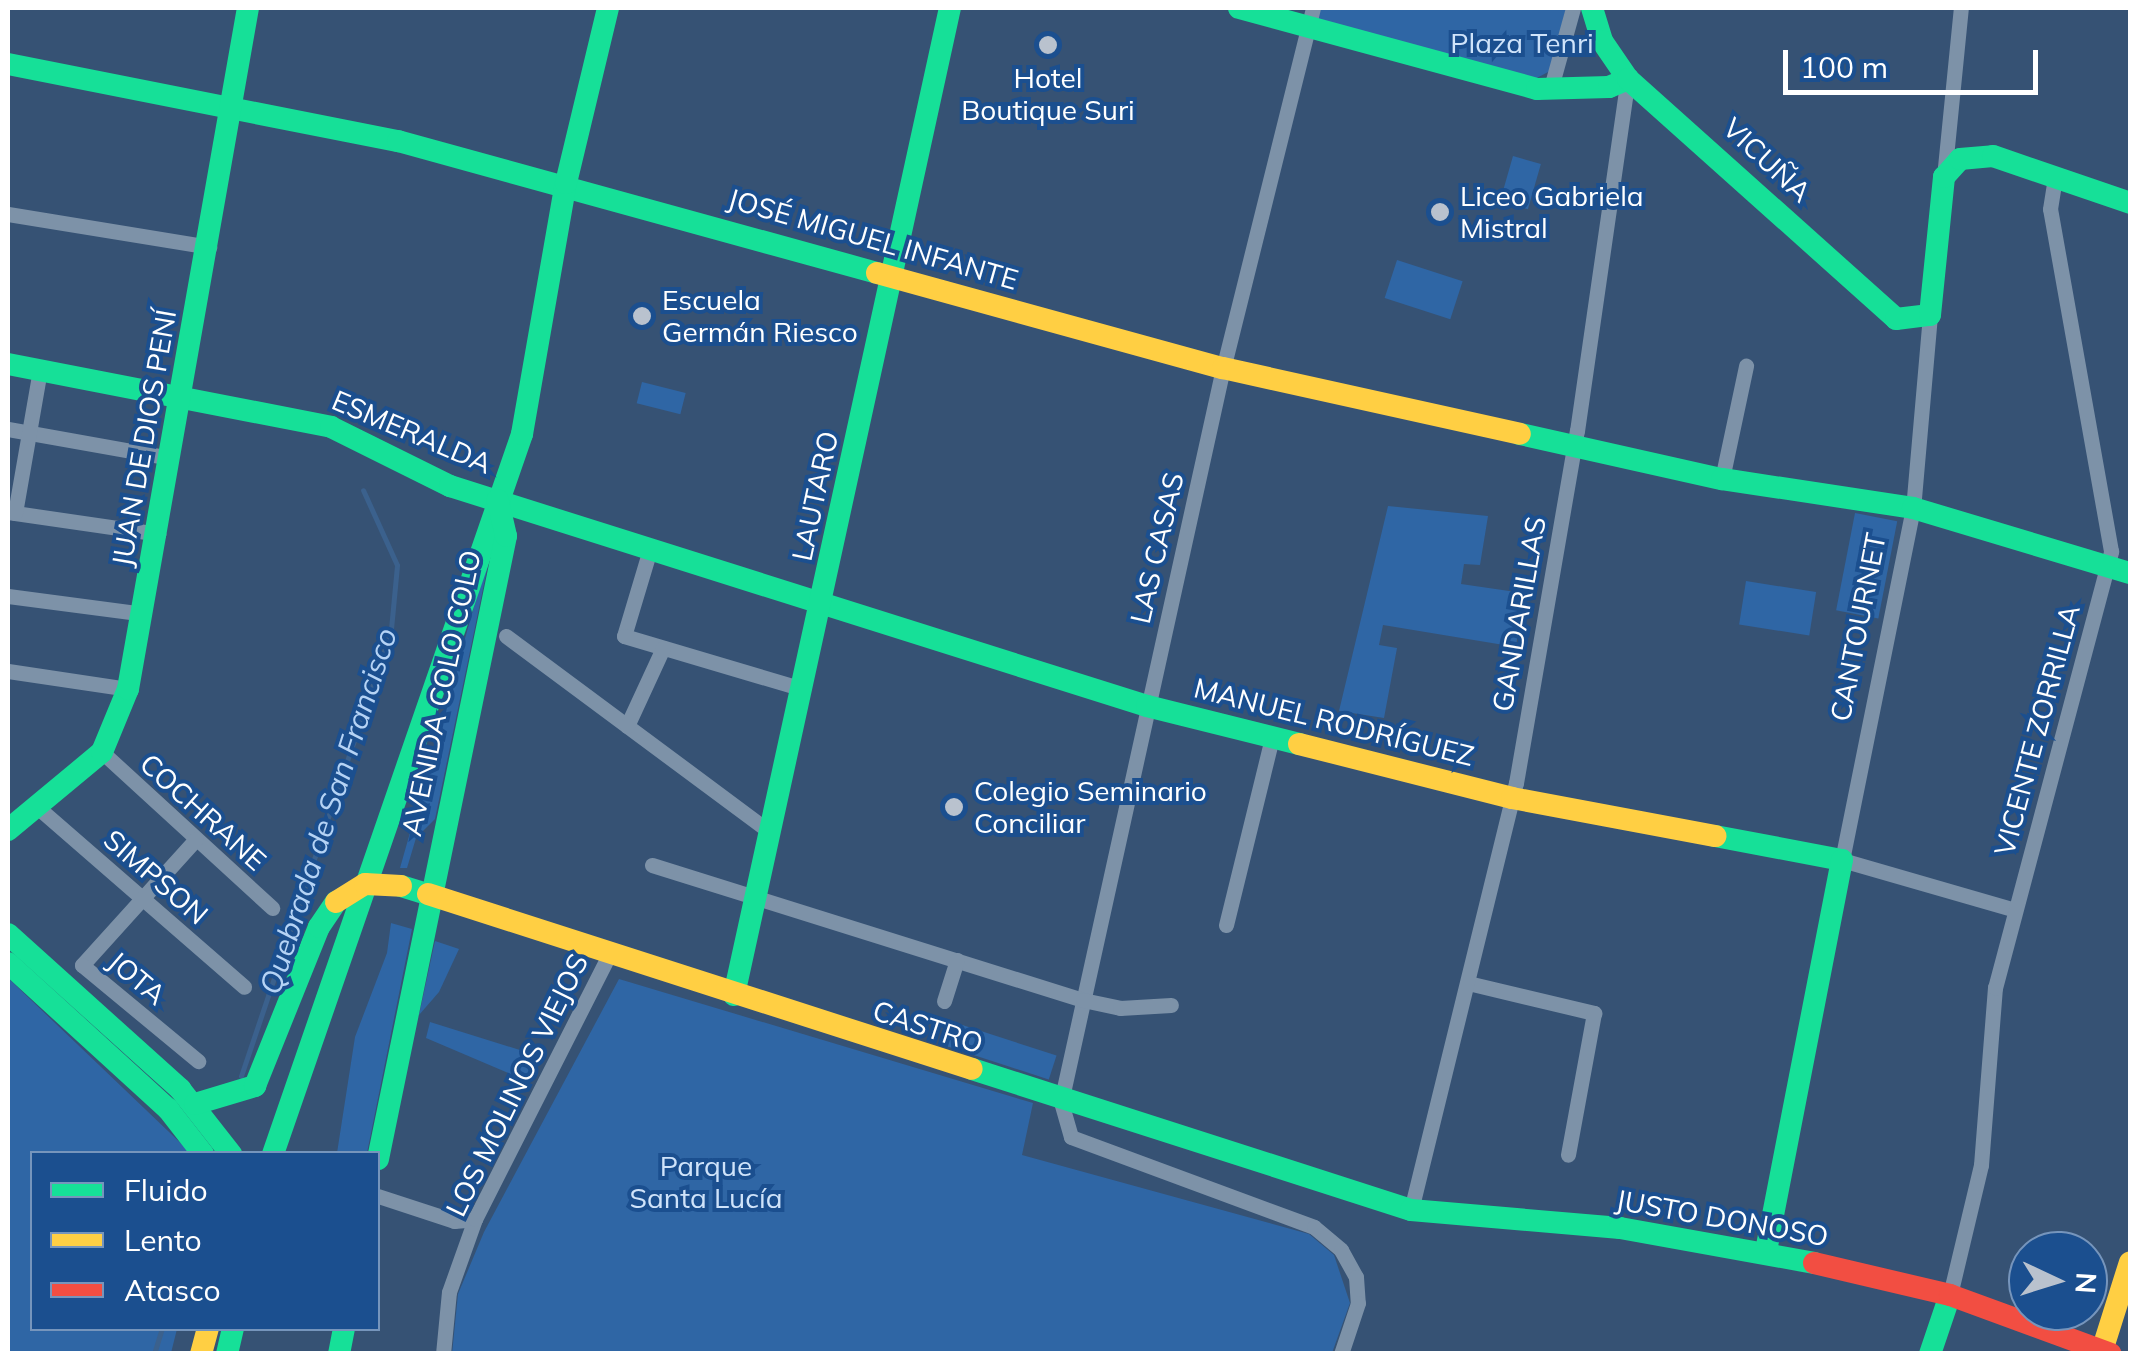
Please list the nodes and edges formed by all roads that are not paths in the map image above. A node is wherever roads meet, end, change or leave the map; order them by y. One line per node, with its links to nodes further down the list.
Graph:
1 (248, 8): 12 (street, JUAN DE DIOS PENÍ)
2 (608, 8): 15 (street, AVENIDA COLO COLO)
3 (950, 8): 19 (street, LAUTARO)
4 (1239, 8): 8 (street)
5 (1573, 8): 11 (street)
6 (1592, 8): 10 (street, VICUÑA)
7 (1961, 8): 13 (street, CANTOURNET)
8 (1310, 17): 11 (street); 23 (street, LAS CASAS)
9 (8, 64): 12 (street, JOSÉ MIGUEL INFANTE)
10 (1628, 78): 11 (street); 20 (street, VICUÑA); 28 (street, GANDARILLAS)
11 (1550, 91)
12 (232, 104): 15 (street, JOSÉ MIGUEL INFANTE); 18 (street, JUAN DE DIOS PENÍ)
13 (1944, 178): 14 (street); 20 (street, CANTOURNET)
14 (2055, 178): 16 (street); 36 (street, VICENTE ZORRILLA)
15 (566, 183): 19 (street, JOSÉ MIGUEL INFANTE); 31 (street, AVENIDA COLO COLO)
16 (2130, 203)
17 (8, 214): 18 (street)
18 (209, 247): 25 (street, JUAN DE DIOS PENÍ)
19 (890, 275): 23 (street, JOSÉ MIGUEL INFANTE); 39 (street, LAUTARO)
20 (1930, 315): 32 (street, CANTOURNET)
21 (8, 364): 24 (street, ESMERALDA)
22 (1746, 366): 30 (street)
23 (1222, 368): 28 (street, JOSÉ MIGUEL INFANTE); 46 (street, LAS CASAS)
24 (40, 370): 25 (street, ESMERALDA); 27 (street)
25 (182, 396): 31 (street, ESMERALDA); 34 (street, JUAN DE DIOS PENÍ)
26 (8, 429): 27 (street)
27 (29, 433): 29 (street); 33 (street)
28 (1574, 448): 30 (street, JOSÉ MIGUEL INFANTE); 50 (street, GANDARILLAS)
29 (159, 456)
30 (1722, 479): 32 (street, JOSÉ MIGUEL INFANTE)
31 (498, 500): 35 (street, MANUEL RODRÍGUEZ); 57 (street, AVENIDA COLO COLO); 77 (street)
32 (1912, 508): 36 (street, JOSÉ MIGUEL INFANTE); 55 (street, CANTOURNET)
33 (11, 512): 34 (street)
34 (158, 534): 40 (street, JUAN DE DIOS PENÍ)
35 (651, 546): 39 (street, MANUEL RODRÍGUEZ); 42 (street)
36 (2107, 565): 37 (street, JOSÉ MIGUEL INFANTE); 61 (street, VICENTE ZORRILLA)
37 (2130, 573)
38 (8, 596): 40 (street)
39 (823, 602): 44 (street, LAUTARO); 46 (street, MANUEL RODRÍGUEZ)
40 (144, 614): 45 (street, JUAN DE DIOS PENÍ)
41 (506, 636): 47 (street)
42 (664, 648): 44 (street); 47 (street)
43 (8, 671): 45 (street)
44 (804, 689): 53 (street, LAUTARO)
45 (128, 690): 49 (street, JUAN DE DIOS PENÍ)
46 (1147, 706): 48 (street, MANUEL RODRÍGUEZ); 71 (street, LAS CASAS)
47 (626, 726): 53 (street)
48 (1272, 738): 50 (street, MANUEL RODRÍGUEZ); 62 (street)
49 (102, 752): 51 (street, JUAN DE DIOS PENÍ); 54 (street, COCHRANE)
50 (1512, 798): 55 (street, MANUEL RODRÍGUEZ); 67 (street, GANDARILLAS)
51 (35, 805): 52 (street, JUAN DE DIOS PENÍ); 59 (street, SIMPSON)
52 (8, 830)
53 (771, 833): 58 (street, LAUTARO)
54 (196, 839): 59 (street, JOTA); 60 (street, COCHRANE)
55 (1842, 860): 61 (street, MANUEL RODRÍGUEZ); 86 (street, CANTOURNET)
56 (652, 865): 58 (street)
57 (428, 894): 64 (street, CASTRO); 70 (street, CASTRO, bridge); 81 (street, AVENIDA COLO COLO)
58 (756, 898): 65 (street); 69 (street, LAUTARO)
59 (144, 900): 68 (street, SIMPSON); 74 (street, JOTA)
60 (272, 908)
61 (2015, 910): 88 (street, VICENTE ZORRILLA)
62 (1226, 925)
63 (8, 934): 76 (street)
64 (608, 954): 69 (street, CASTRO); 85 (street, LOS MOLINOS VIEJOS)
65 (957, 960): 71 (street); 72 (street)
66 (8, 964): 78 (street)
67 (1468, 983): 82 (street); 84 (street, GANDARILLAS)
68 (244, 988)
69 (734, 995): 75 (street, CASTRO)
70 (294, 996): 76 (street); 77 (street)
71 (1083, 1000): 73 (street); 75 (street, LAS CASAS)
72 (944, 1001)
73 (1171, 1005)
74 (198, 1061)
75 (1061, 1102): 84 (street, CASTRO); 94 (street)
76 (194, 1104): 79 (street)
77 (282, 1116): 80 (street)
78 (201, 1151)
79 (228, 1151)
80 (274, 1151)
81 (380, 1151)
82 (1568, 1155)
83 (380, 1197): 85 (street)
84 (1411, 1210): 86 (street, JUSTO DONOSO)
85 (475, 1219): 93 (street, LOS MOLINOS VIEJOS)
86 (1766, 1252): 88 (street, JUSTO DONOSO)
87 (2130, 1262): 92 (street)
88 (1950, 1295): 89 (street, JUSTO DONOSO); 95 (street)
89 (2008, 1313)
90 (2039, 1331): 96 (street, JUSTO DONOSO)
91 (2054, 1331): 92 (street, JUSTO DONOSO)
92 (2104, 1352)
93 (442, 1354)
94 (1341, 1354)
95 (1930, 1354)
96 (2071, 1354)

